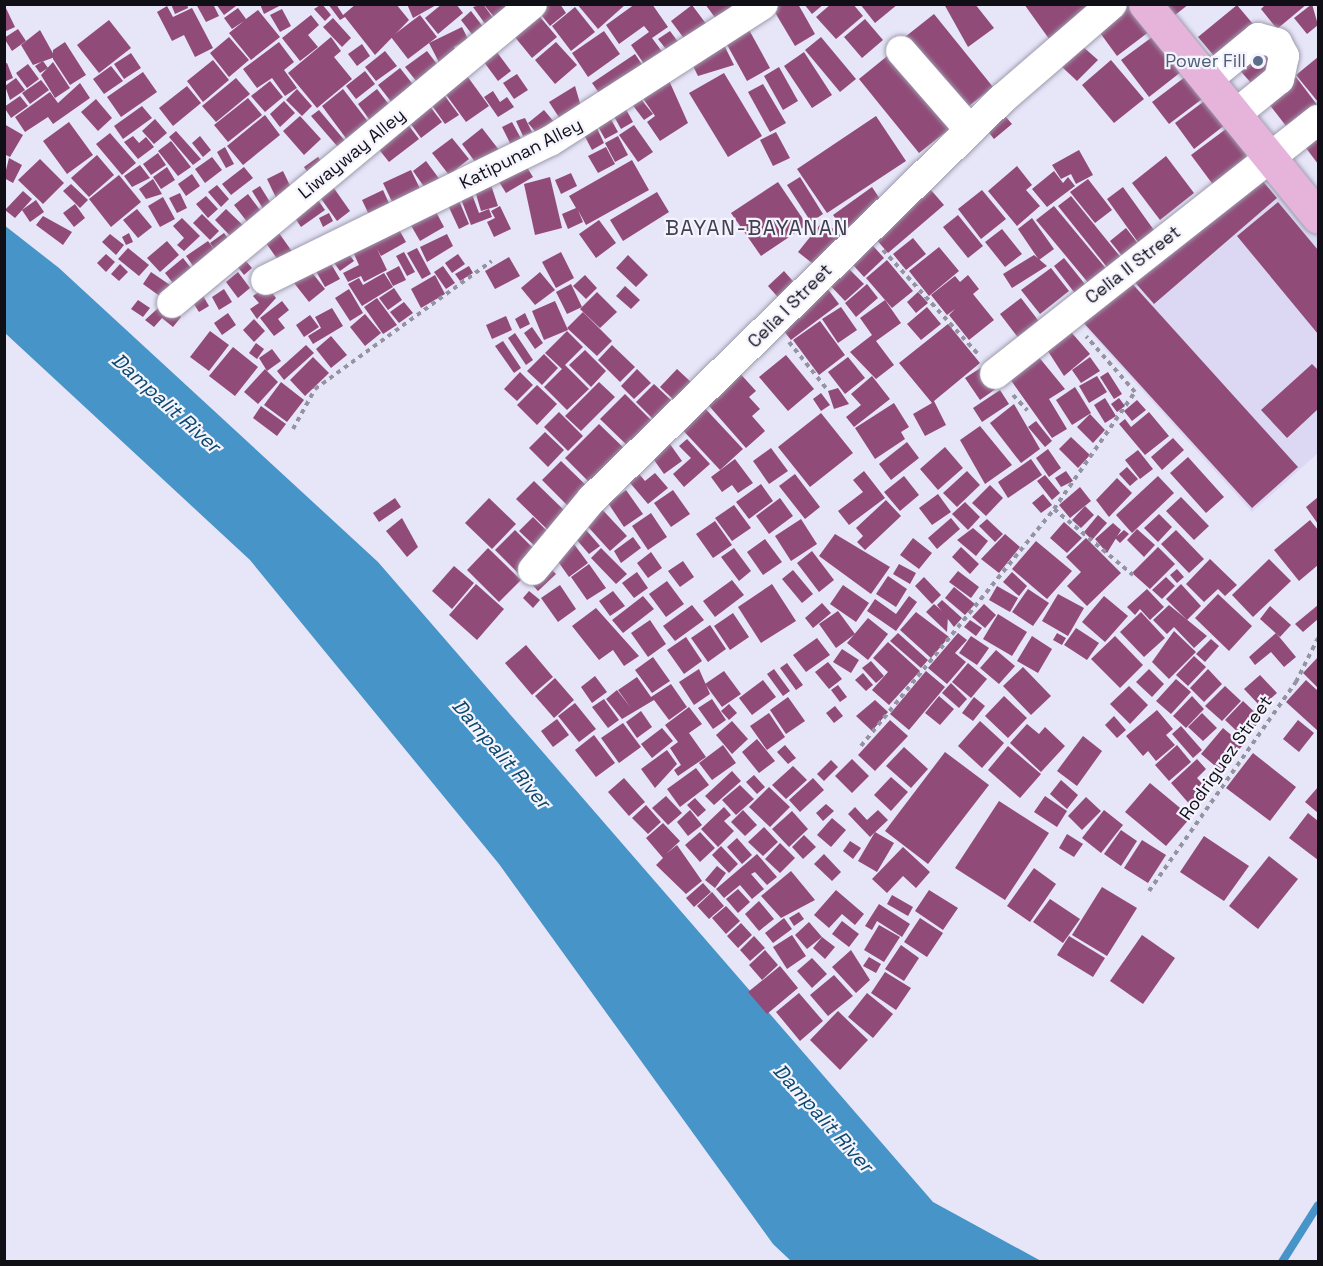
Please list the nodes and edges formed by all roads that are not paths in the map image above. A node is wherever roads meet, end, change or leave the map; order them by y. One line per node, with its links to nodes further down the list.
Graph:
1 (532, 4): 13 (street, Liwayway Alley)
2 (763, 4): 12 (street, Katipunan Alley)
3 (1112, 4): 9 (street, Celia I Street)
4 (1145, 4): 6 (main road)
5 (901, 51): 9 (street)
6 (1207, 80): 7 (main road); 7 (street)
7 (1236, 114): 10 (main road)
8 (1318, 120): 10 (street, Celia II Street)
9 (970, 130): 15 (street, Celia I Street)
10 (1270, 156): 11 (main road); 14 (street, Celia II Street)
11 (1318, 217)
12 (266, 280)
13 (172, 303)
14 (995, 374)
15 (533, 570)

